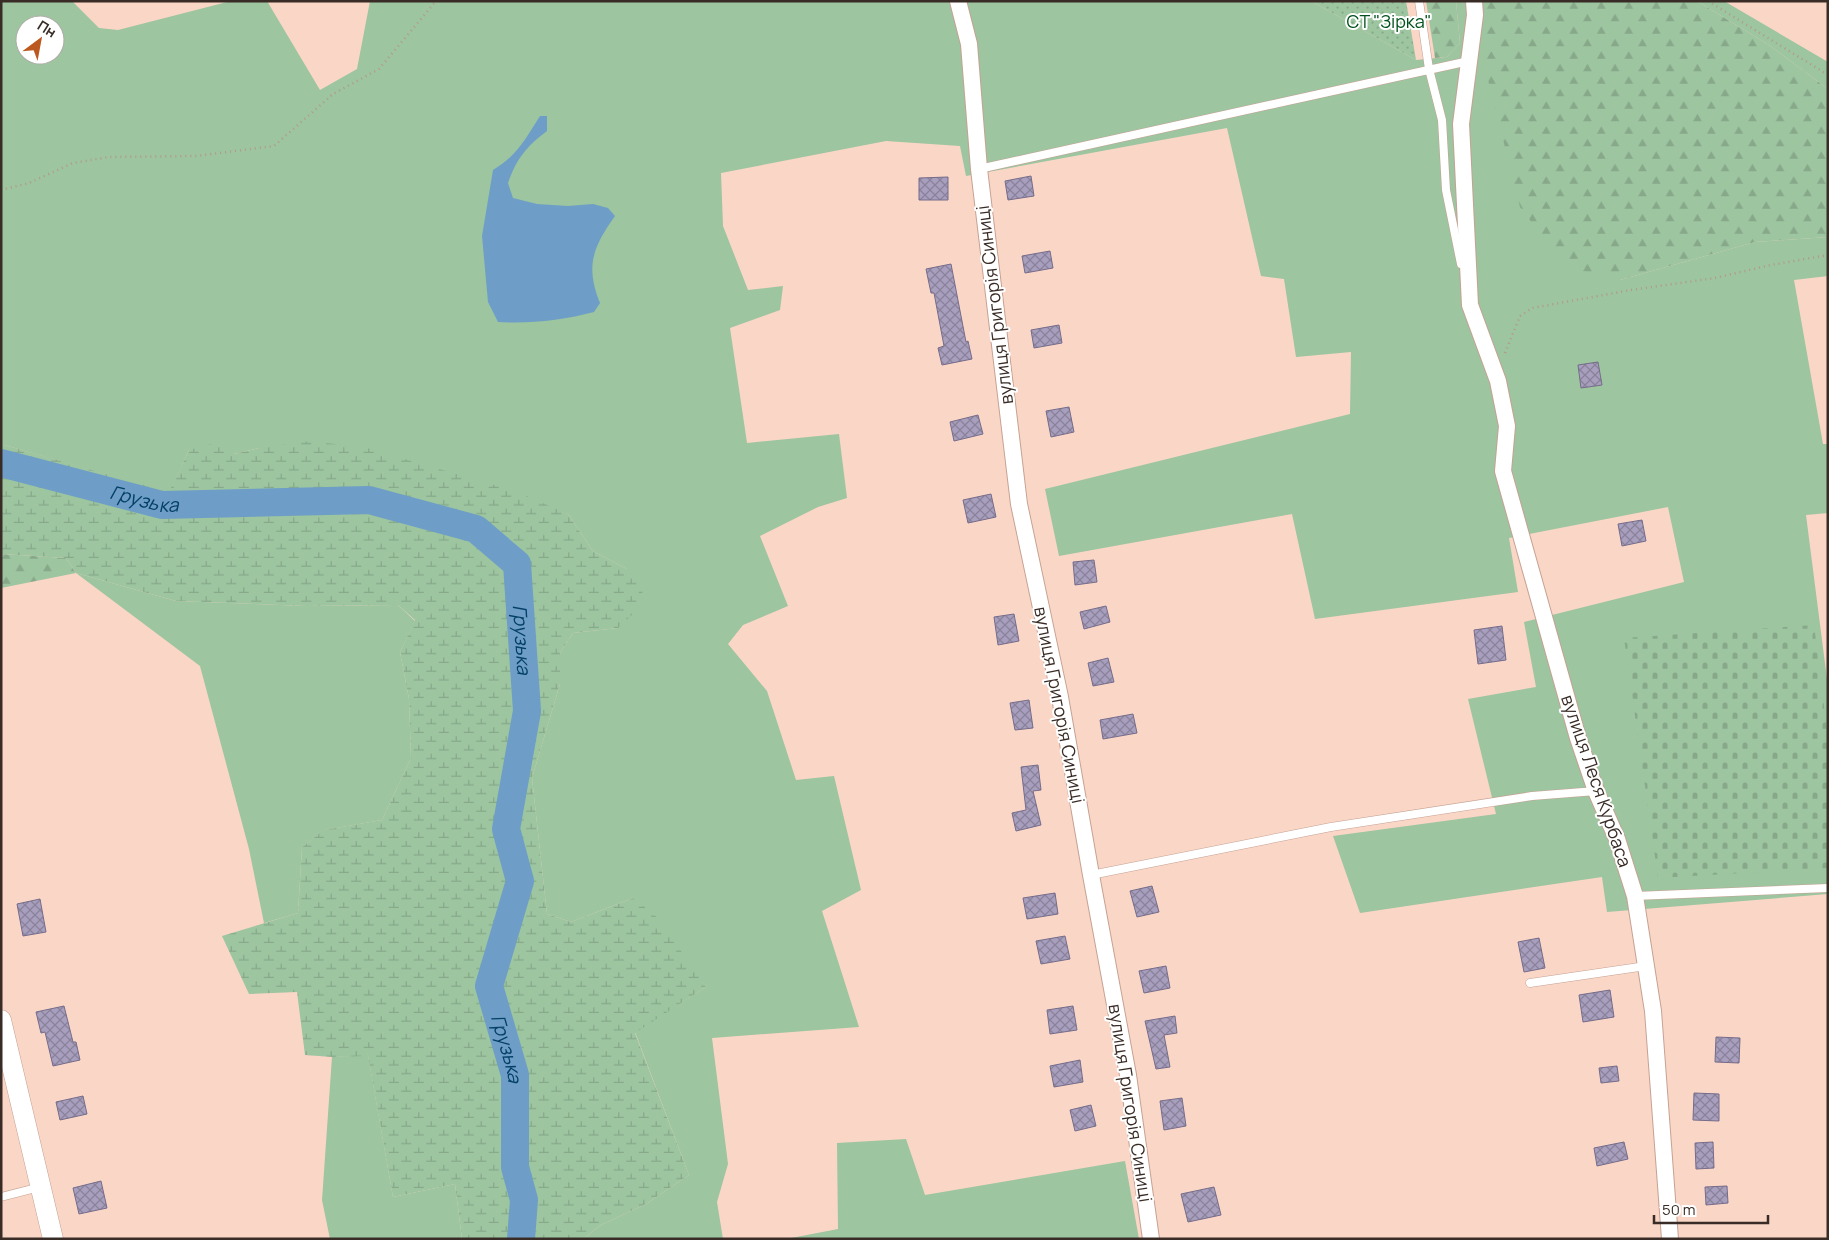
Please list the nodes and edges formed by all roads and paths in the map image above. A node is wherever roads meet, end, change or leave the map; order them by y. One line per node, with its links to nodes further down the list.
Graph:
1 (436, 1): 10 (path)
2 (958, 1): 9 (street, вулиця Григорія Синиці)
3 (1419, 1): 7 (lane)
4 (1474, 1): 6 (street, вулиця Леся Курбаса)
5 (1708, 1): 8 (path)
6 (1469, 61): 7 (lane); 12 (street, вулиця Леся Курбаса)
7 (1429, 69): 9 (lane); 12 (lane)
8 (1828, 75)
9 (979, 170): 15 (street, вулиця Григорія Синиці)
10 (1, 190)
11 (1828, 255): 13 (path)
12 (1470, 305): 14 (street, вулиця Леся Курбаса)
13 (1505, 354)
14 (1596, 791): 15 (lane); 17 (street, вулиця Леся Курбаса)
15 (1090, 875): 24 (street, вулиця Григорія Синиці)
16 (1828, 888): 17 (lane)
17 (1635, 896): 18 (street, вулиця Леся Курбаса)
18 (1646, 966): 19 (lane); 25 (street, вулиця Леся Курбаса)
19 (1530, 983)
20 (1, 1020): 21 (street)
21 (40, 1187): 22 (lane); 23 (street)
22 (1, 1197)
23 (53, 1239)
24 (1151, 1239)
25 (1670, 1239)

